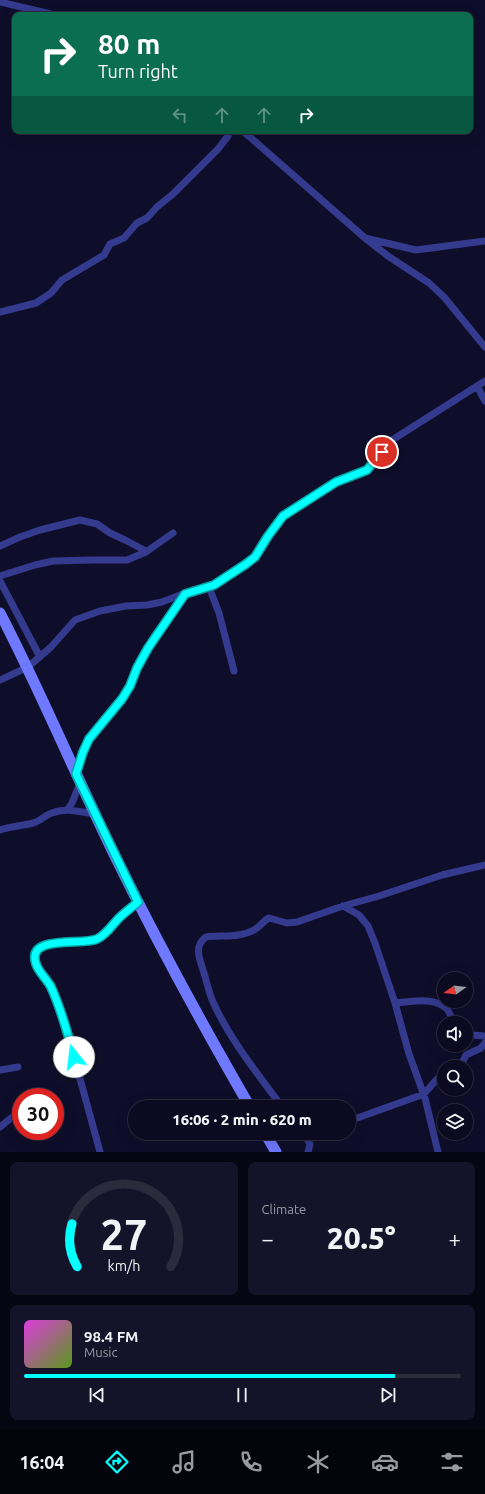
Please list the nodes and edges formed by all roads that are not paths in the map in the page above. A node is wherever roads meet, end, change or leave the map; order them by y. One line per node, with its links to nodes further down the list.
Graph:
1 (0, 2): 2 (street)
2 (43, 12)
3 (228, 134): 7 (street)
4 (246, 134): 5 (street)
5 (365, 238): 6 (street); 8 (street)
6 (485, 241)
7 (0, 312)
8 (485, 347)
9 (485, 381): 10 (street)
10 (477, 386): 11 (street); 17 (street)
11 (485, 401)
12 (173, 533): 14 (street)
13 (0, 546): 14 (street)
14 (146, 551): 15 (street)
15 (0, 576)
16 (0, 581): 20 (street)
17 (209, 587): 18 (street); 22 (street)
18 (185, 594): 20 (street); 24 (street)
19 (0, 613): 21 (main road)
20 (40, 657): 21 (street)
21 (28, 667): 23 (street); 24 (main road)
22 (234, 671)
23 (0, 680)
24 (78, 779): 25 (street); 26 (main road)
25 (67, 810): 26 (street); 27 (street)
26 (95, 814): 29 (main road)
27 (0, 830)
28 (485, 865): 30 (street)
29 (138, 902): 41 (main road); 48 (street)
30 (343, 906): 31 (street); 42 (street)
31 (395, 1003): 32 (street); 40 (street)
32 (450, 1016)
33 (473, 1036): 34 (street)
34 (485, 1036)
35 (485, 1043): 36 (street)
36 (464, 1060)
37 (18, 1067): 38 (street)
38 (0, 1070)
39 (437, 1079): 40 (street)
40 (424, 1094): 44 (street); 51 (street)
41 (246, 1100)
42 (277, 1100)
43 (12, 1117): 45 (street)
44 (356, 1118)
45 (0, 1127)
46 (269, 1140): 49 (main road)
47 (308, 1140): 50 (street)
48 (100, 1152)
49 (276, 1152)
50 (308, 1152)
51 (438, 1152)

